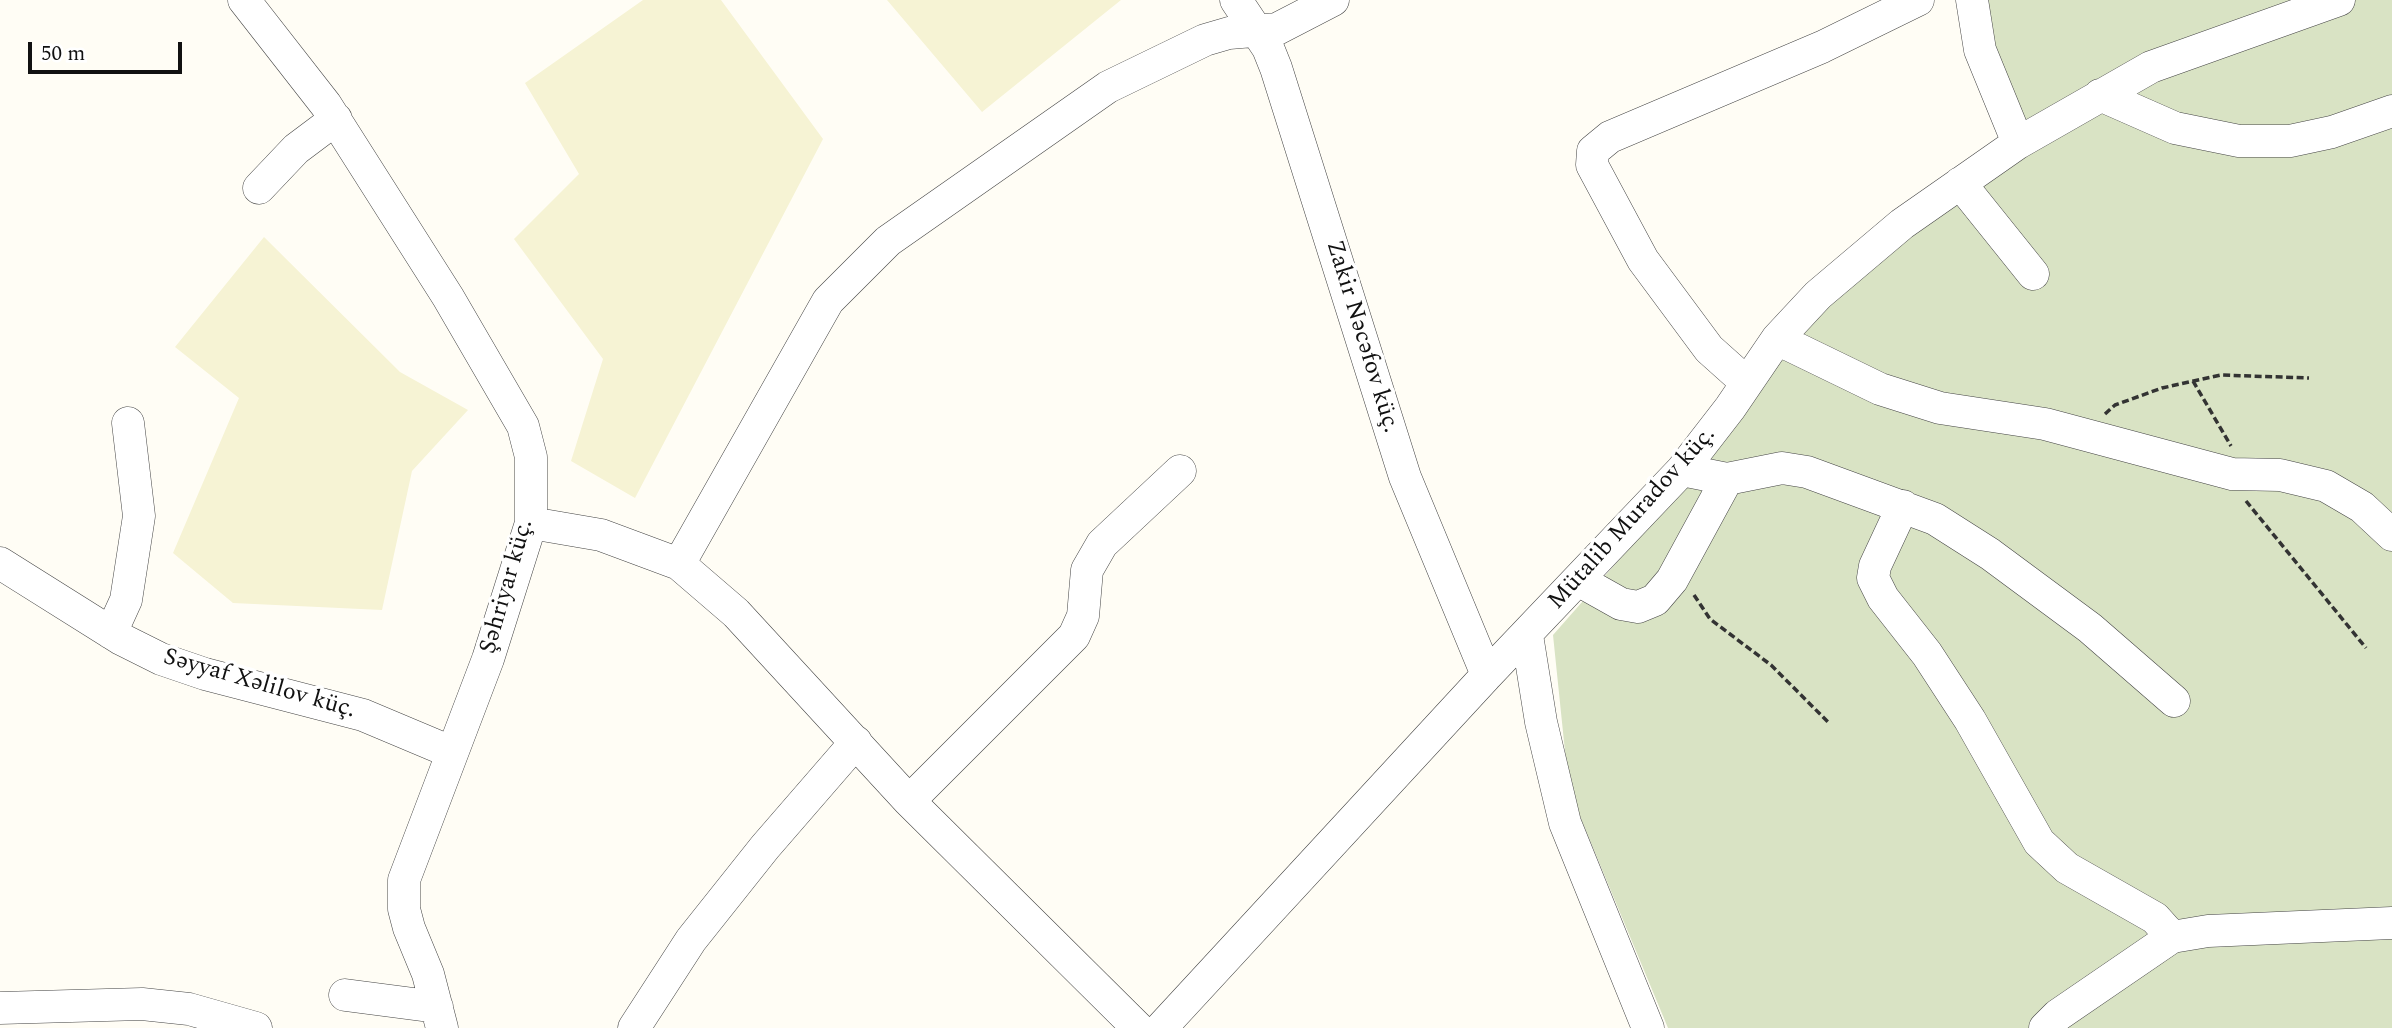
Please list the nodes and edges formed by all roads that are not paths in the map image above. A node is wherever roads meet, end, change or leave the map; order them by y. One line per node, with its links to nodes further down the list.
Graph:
1 (244, 0): 10 (street, Şəhriyar küç.)
2 (1236, 0): 7 (street, Zakir Nəcəfov küç.)
3 (1334, 0): 7 (street)
4 (1918, 0): 16 (street)
5 (1972, 0): 11 (street)
6 (2339, 0): 8 (street, Mütalib Muradov küç.)
7 (1257, 33): 25 (street); 29 (street, Zakir Nəcəfov küç.)
8 (2100, 95): 9 (street); 11 (street, Mütalib Muradov küç.)
9 (2392, 111)
10 (335, 119): 13 (street); 22 (street, Şəhriyar küç.)
11 (2018, 143): 12 (street, Mütalib Muradov küç.)
12 (1960, 183): 14 (street); 15 (street, Mütalib Muradov küç.)
13 (259, 188)
14 (2033, 274)
15 (1777, 339): 16 (street, Mütalib Muradov küç.); 23 (street)
16 (1747, 383): 18 (street, Mütalib Muradov küç.)
17 (128, 423): 27 (street)
18 (1682, 470): 20 (street); 26 (street, Mütalib Muradov küç.)
19 (1180, 471): 33 (street)
20 (1727, 479): 21 (street); 26 (street)
21 (1903, 506): 30 (street); 35 (street)
22 (530, 523): 25 (street); 32 (street, Şəhriyar küç.)
23 (2392, 535)
24 (0, 563): 27 (street, Səyyaf Xəlilov küç.)
25 (679, 564): 31 (street)
26 (1580, 581): 28 (street, Mütalib Muradov küç.)
27 (111, 633): 32 (street, Səyyaf Xəlilov küç.)
28 (1527, 635): 29 (street, Mütalib Muradov küç.); 43 (street)
29 (1487, 675): 42 (street, Mütalib Muradov küç.)
30 (2174, 701)
31 (856, 742): 33 (street); 40 (street)
32 (451, 752): 38 (street, Şəhriyar küç.)
33 (909, 801): 41 (street)
34 (2392, 923): 35 (street)
35 (2172, 937): 44 (street)
36 (345, 995): 38 (street)
37 (0, 1008): 39 (street)
38 (440, 1017)
39 (256, 1028)
40 (634, 1028)
41 (1138, 1028)
42 (1161, 1028)
43 (1648, 1028)
44 (2045, 1028)

